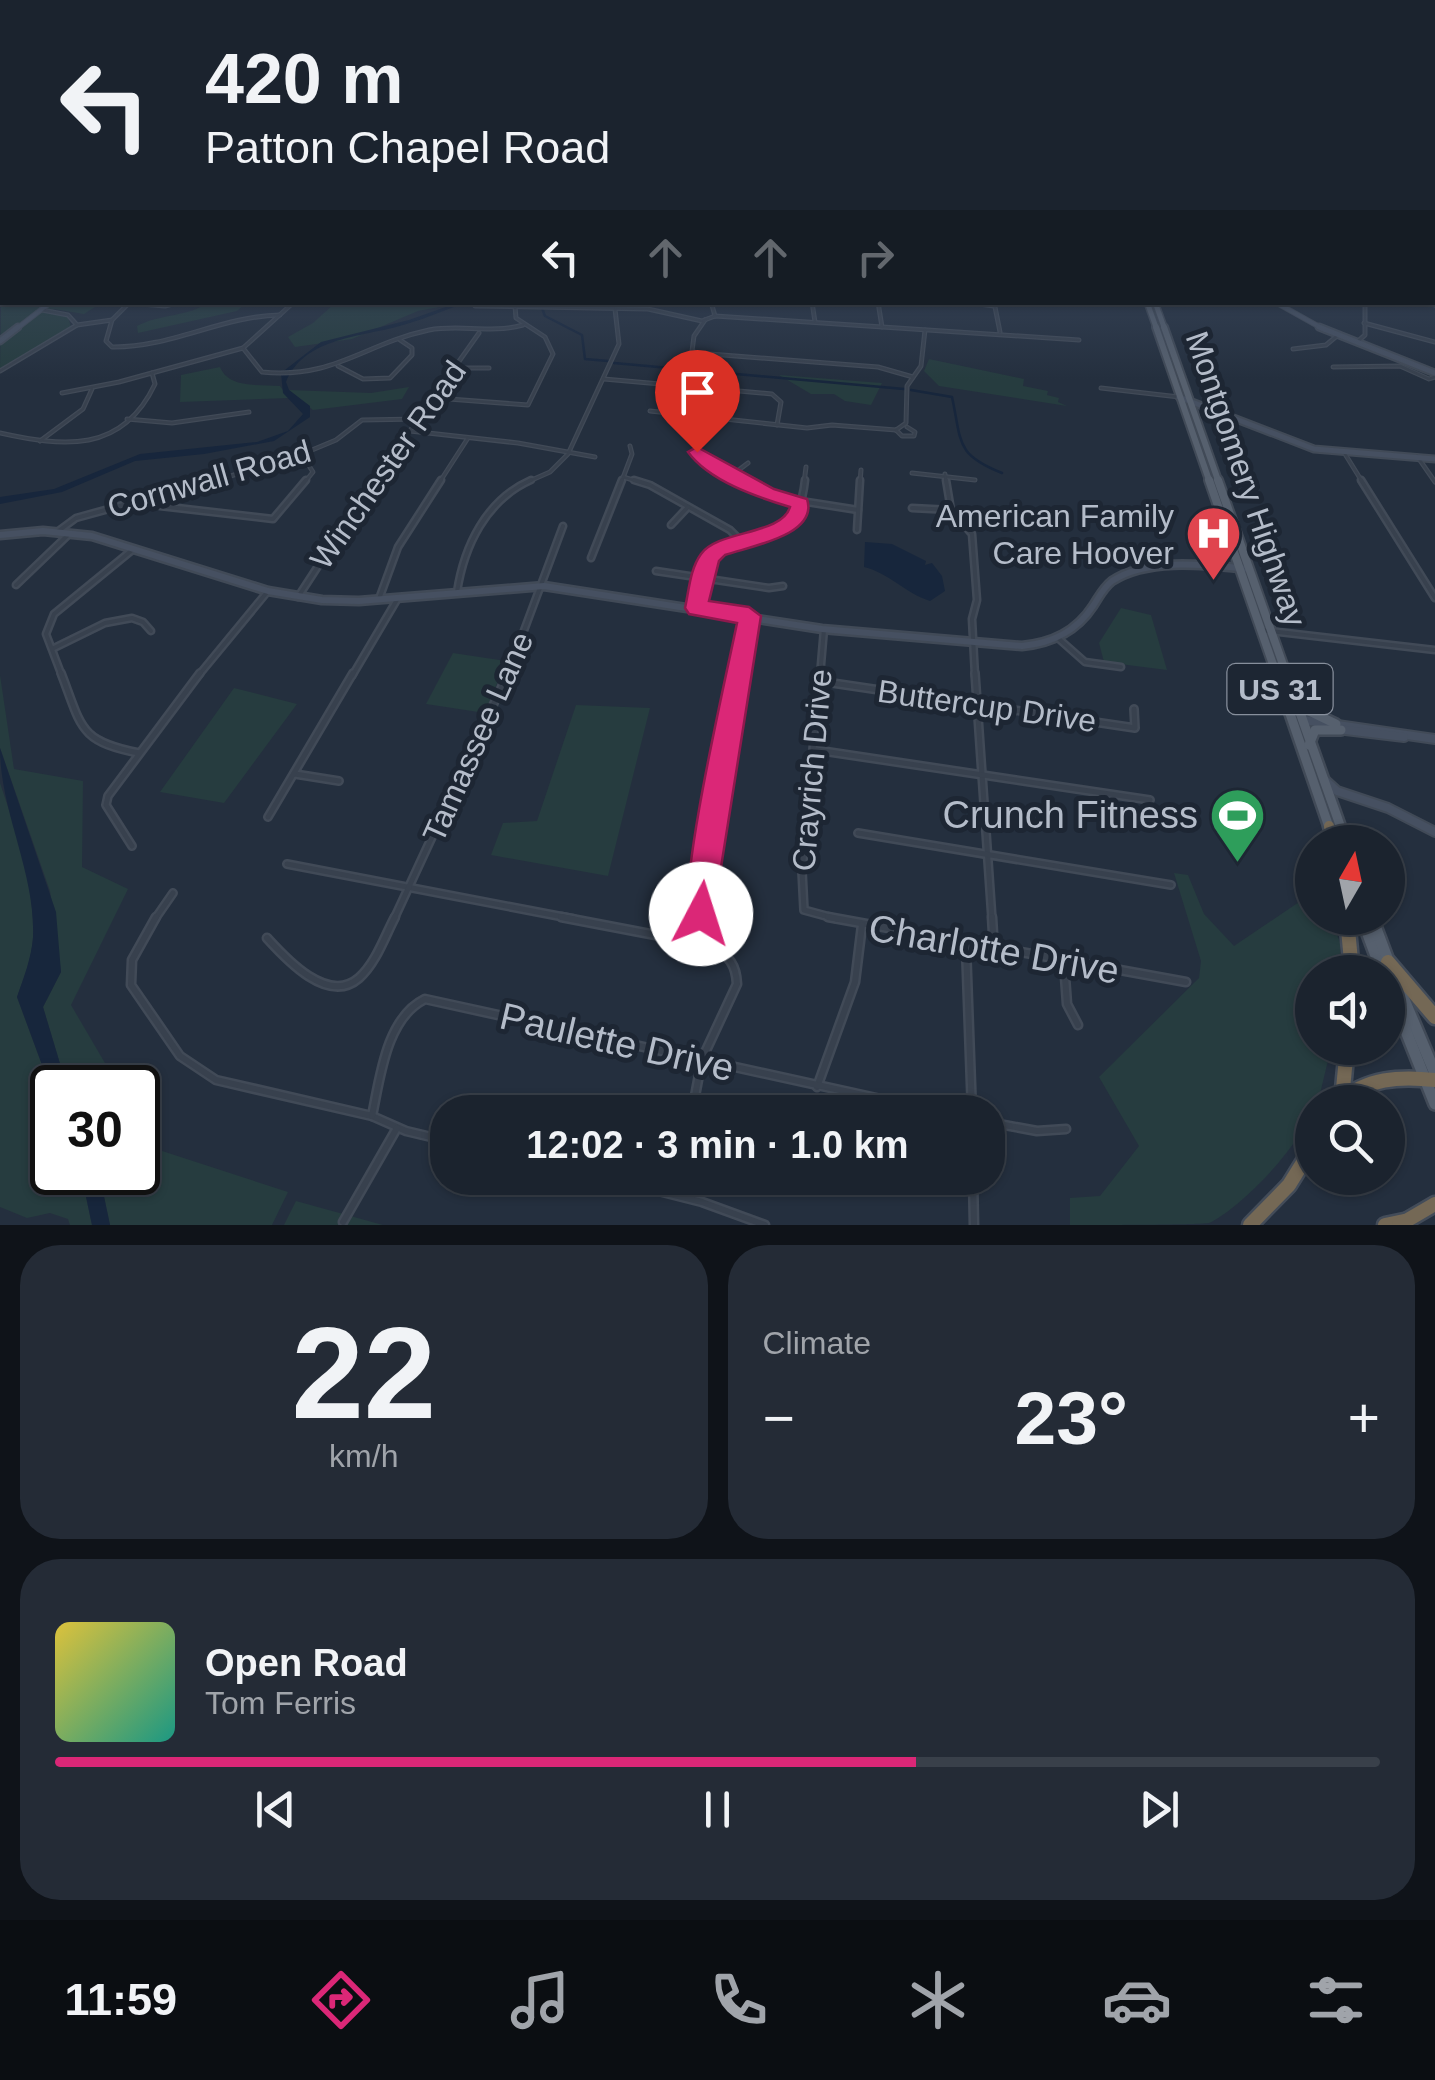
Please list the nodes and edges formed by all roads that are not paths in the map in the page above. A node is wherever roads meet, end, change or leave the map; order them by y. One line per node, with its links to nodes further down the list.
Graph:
1 (48, 305): 14 (street)
2 (128, 305): 17 (street)
3 (291, 305): 15 (street)
4 (712, 305): 16 (street)
5 (812, 305): 19 (street)
6 (878, 305): 23 (street)
7 (995, 305): 26 (street)
8 (1152, 305): 47 (main road, Montgomery Highway / US 31)
9 (1281, 305): 27 (street)
10 (1365, 305): 20 (street)
11 (475, 306): 12 (street)
12 (516, 306): 13 (street); 21 (street)
13 (615, 309): 18 (street); 43 (street)
14 (42, 310): 22 (street); 30 (street)
15 (280, 315): 17 (street); 33 (street)
16 (715, 316): 18 (street); 19 (street)
17 (112, 320): 22 (street)
18 (705, 320): 42 (street)
19 (814, 322): 23 (street)
20 (1364, 323): 31 (street); 32 (street)
21 (523, 324): 25 (street); 48 (street)
22 (76, 325): 39 (street)
23 (882, 327): 24 (street)
24 (925, 330): 26 (street); 42 (street)
25 (479, 334): 28 (street); 37 (street, Winchester Road)
26 (1000, 334): 29 (street)
27 (1338, 335): 31 (street); 34 (street)
28 (400, 340): 35 (street); 35 (street)
29 (1079, 340)
30 (0, 341)
31 (1357, 342): 41 (street)
32 (1435, 342)
33 (243, 348): 35 (street); 40 (street)
34 (1293, 349)
35 (338, 366)
36 (1332, 367): 41 (street)
37 (456, 368): 38 (street); 48 (street, Winchester Road)
38 (489, 368)
39 (0, 371)
40 (152, 374): 45 (street); 55 (street)
41 (1435, 375)
42 (914, 376): 57 (street)
43 (604, 380): 56 (street); 66 (street)
44 (1100, 388): 47 (street)
45 (92, 389): 46 (street); 63 (street)
46 (62, 393)
47 (1184, 397): 49 (street); 52 (main road, Montgomery Highway / US 31); 97 (main road, Montgomery Highway / US 31)
48 (434, 398): 54 (street, Winchester Road)
49 (1220, 410): 52 (street); 64 (street)
50 (650, 411): 53 (street)
51 (249, 412): 55 (street)
52 (1195, 415): 97 (main road, Montgomery Highway / US 31)
53 (705, 417): 56 (street); 77 (street)
54 (419, 419): 59 (street, Winchester Road); 68 (street, Cornwall Road)
55 (127, 420): 63 (street)
56 (777, 425): 58 (street)
57 (905, 426): 58 (street); 58 (street)
58 (896, 430)
59 (410, 432): 61 (street); 106 (street, Winchester Road)
60 (1, 434): 63 (street)
61 (468, 438): 66 (street); 109 (street)
62 (1309, 439): 64 (street)
63 (40, 441)
64 (1293, 443): 67 (street)
65 (630, 446): 78 (street)
66 (568, 454): 70 (street); 105 (street)
67 (1345, 454): 69 (street); 108 (street)
68 (302, 455): 81 (street, Cornwall Road); 81 (street)
69 (1418, 456): 71 (street); 80 (street)
70 (595, 457)
71 (1435, 458)
72 (748, 463): 77 (street)
73 (806, 466): 82 (street)
74 (861, 470): 85 (street)
75 (912, 472): 76 (street)
76 (945, 474): 79 (street); 86 (street)
77 (732, 475): 82 (street)
78 (623, 477): 83 (street); 95 (street)
79 (975, 480)
80 (1435, 482)
81 (153, 497): 90 (street, Cornwall Road)
82 (800, 503): 85 (street); 93 (street)
83 (688, 507): 87 (street); 93 (street)
84 (912, 508): 86 (street)
85 (858, 510): 89 (street)
86 (951, 510): 116 (street)
87 (670, 525)
88 (562, 526): 102 (street)
89 (857, 530)
90 (57, 532): 91 (street); 92 (street)
91 (71, 532): 94 (street); 101 (street)
92 (0, 535)
93 (740, 540): 99 (street)
94 (134, 548): 104 (street); 117 (street)
95 (591, 558)
96 (1220, 567): 97 (street); 100 (street); 115 (street)
97 (1244, 569): 100 (main road, Montgomery Highway / US 31); 113 (main road, Montgomery Highway / US 31)
98 (656, 570): 99 (street)
99 (702, 578): 103 (street); 110 (street)
100 (1244, 581): 113 (main road, Montgomery Highway / US 31)
101 (16, 585)
102 (544, 586): 105 (street); 110 (street); 146 (street, Tamassee Lane)
103 (783, 586)
104 (268, 591): 106 (street); 129 (street)
105 (456, 594): 107 (street)
106 (298, 597): 109 (street)
107 (398, 598): 109 (street); 130 (street)
108 (1435, 598)
109 (378, 599)
110 (693, 607): 111 (street)
111 (749, 616): 112 (street); 152 (street)
112 (824, 629): 116 (street); 120 (street, Crayrich Drive)
113 (1266, 630): 118 (street); 121 (main road, Montgomery Highway / US 31); 124 (main road, Montgomery Highway / US 31)
114 (151, 631): 117 (street)
115 (1059, 639): 116 (street); 119 (street)
116 (973, 641): 122 (street)
117 (54, 648): 129 (street)
118 (1435, 650)
119 (1121, 667)
120 (819, 682): 122 (street, Buttercup Drive); 128 (street, Crayrich Drive)
121 (1291, 692): 124 (main road, Montgomery Highway / US 31); 125 (main road)
122 (976, 704): 123 (street, Buttercup Drive); 131 (street)
123 (1134, 709)
124 (1298, 722): 125 (street); 127 (main road, Montgomery Highway / US 31); 138 (main road, Montgomery Highway / US 31)
125 (1339, 727): 126 (street); 127 (main road)
126 (1435, 740)
127 (1309, 745): 132 (main road, Montgomery Highway / US 31)
128 (816, 750): 131 (street); 148 (street, Crayrich Drive)
129 (139, 753): 142 (street)
130 (295, 774): 133 (street); 137 (street)
131 (982, 775): 135 (street); 143 (street)
132 (1322, 777): 134 (street); 136 (main road, Montgomery Highway / US 31)
133 (339, 781)
134 (1352, 797): 136 (street); 140 (street)
135 (1150, 800)
136 (1335, 813): 139 (main road, Montgomery Highway / US 31)
137 (268, 816)
138 (1329, 825)
139 (1340, 825)
140 (1435, 832)
141 (858, 833): 143 (street)
142 (132, 846)
143 (987, 855): 145 (street); 153 (street)
144 (287, 864): 146 (street)
145 (1171, 885)
146 (412, 888): 150 (street, Tamassee Lane); 152 (street)
147 (174, 892): 169 (street)
148 (804, 910): 149 (street, Charlotte Drive)
149 (862, 925): 151 (street, Charlotte Drive); 164 (street)
150 (267, 938)
151 (966, 945): 153 (street, Charlotte Drive); 167 (street)
152 (714, 946): 161 (street)
153 (994, 950): 154 (street, Charlotte Drive)
154 (1064, 963): 155 (street, Charlotte Drive); 160 (street)
155 (1186, 982)
156 (1405, 987): 158 (highway)
157 (1405, 1015): 162 (main road)
158 (1435, 1017)
159 (1405, 1022): 162 (main road)
160 (1078, 1024)
161 (702, 1060): 164 (street, Paulette Drive); 165 (street); 169 (street, Paulette Drive)
162 (1431, 1077): 163 (highway); 168 (main road)
163 (1374, 1085)
164 (817, 1087): 166 (street, Paulette Drive)
165 (695, 1095)
166 (856, 1095)
167 (971, 1095)
168 (1435, 1104)
169 (372, 1116): 171 (street)
170 (1005, 1125): 172 (street)
171 (397, 1128): 173 (street); 178 (street)
172 (1066, 1129)
173 (430, 1136)
174 (1295, 1175): 182 (highway)
175 (674, 1195): 180 (street)
176 (974, 1195): 181 (street)
177 (1435, 1204): 179 (highway)
178 (342, 1222)
179 (1403, 1223): 183 (highway)
180 (765, 1225)
181 (974, 1225)
182 (1250, 1225)
183 (1385, 1225)

